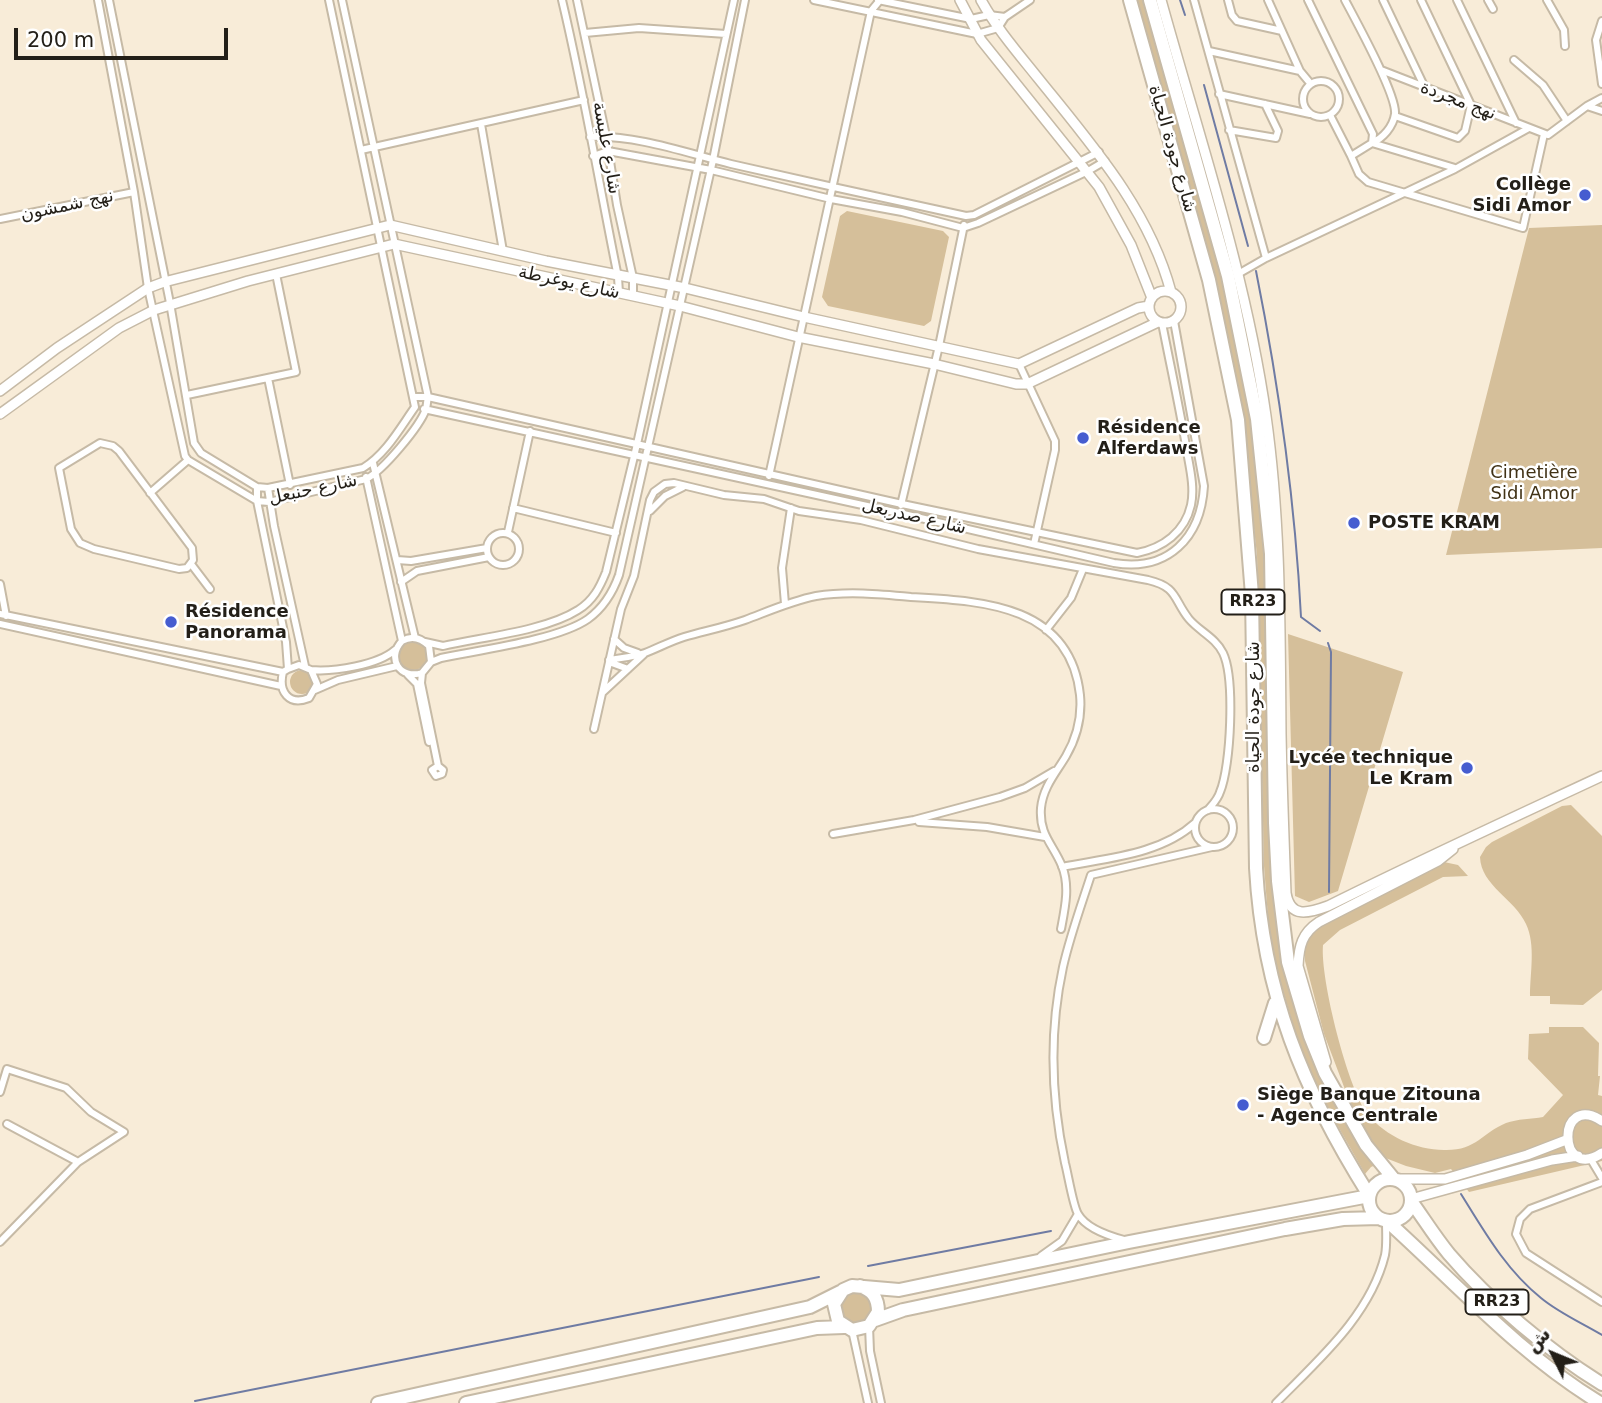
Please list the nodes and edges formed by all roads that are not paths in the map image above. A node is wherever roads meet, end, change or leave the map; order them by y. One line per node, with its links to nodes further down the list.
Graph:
1 (97, 0): 82 (street)
2 (109, 0): 98 (street, شارع حنبعل)
3 (330, 0): 68 (street)
4 (342, 0): 67 (street, شارع حنبعل)
5 (562, 0): 50 (street, شارع عليسة)
6 (577, 0): 35 (street, شارع عليسة)
7 (734, 0): 36 (street)
8 (745, 0): 74 (street)
9 (814, 0): 28 (street)
10 (879, 0): 28 (street); 31 (street)
11 (960, 0): 31 (street)
12 (981, 0): 29 (street)
13 (1030, 0): 30 (street)
14 (1130, 0): 200 (highway, شارع جودة الحياة / RR23)
15 (1150, 0): 203 (highway, شارع جودة الحياة / RR23)
16 (1161, 0): 95 (street)
17 (1196, 0): 39 (street)
18 (1228, 0): 34 (street)
19 (1268, 0): 34 (street)
20 (1308, 0): 44 (street)
21 (1345, 0): 41 (street)
22 (1383, 0): 46 (street)
23 (1420, 0): 52 (street)
24 (1457, 0): 59 (street)
25 (1488, 0): 27 (street)
26 (1547, 0): 38 (street)
27 (1493, 9)
28 (871, 11): 37 (street); 81 (street)
29 (989, 15): 30 (street); 31 (street); 33 (street)
30 (1004, 17): 33 (street)
31 (971, 19): 37 (street)
32 (1602, 21): 45 (street)
33 (998, 28): 37 (street); 70 (street)
34 (1282, 30): 42 (street)
35 (585, 33): 36 (street); 64 (street, شارع عليسة)
36 (726, 34): 72 (street)
37 (976, 34): 75 (street)
38 (1565, 46)
39 (1209, 51): 42 (street); 48 (street)
40 (1514, 60): 58 (street)
41 (1381, 70): 46 (street, نهج مجردة); 57 (street)
42 (1300, 71): 43 (street)
43 (1310, 83): 47 (street); 55 (street)
44 (1350, 83): 47 (street); 66 (street)
45 (1602, 84)
46 (1425, 88): 52 (street, نهج مجردة)
47 (1337, 91): 56 (street)
48 (1219, 94): 51 (street); 62 (street)
49 (1602, 97): 53 (street)
50 (584, 100): 60 (street); 65 (street, شارع عليسة)
51 (1265, 103): 55 (street); 62 (street)
52 (1471, 105): 57 (street); 59 (street, نهج مجردة)
53 (1587, 106): 54 (street); 58 (street)
54 (1602, 111)
55 (1312, 115): 56 (street)
56 (1330, 115): 73 (street)
57 (1395, 116): 66 (street)
58 (1567, 121): 63 (street)
59 (1516, 123): 61 (street, نهج مجردة)
60 (481, 124): 67 (street); 92 (street)
61 (1529, 128): 63 (street, نهج مجردة); 78 (street)
62 (1229, 130): 93 (street)
63 (1544, 134): 83 (street)
64 (606, 136): 65 (street); 69 (street, شارع عليسة); 72 (street)
65 (590, 137): 71 (street, شارع عليسة)
66 (1372, 143): 73 (street); 78 (street)
67 (373, 147): 68 (street); 87 (street, شارع حنبعل)
68 (361, 150): 88 (street)
69 (608, 151): 71 (street); 77 (street); 97 (street, شارع عليسة)
70 (1099, 152): 75 (street); 76 (street)
71 (593, 156): 96 (street, شارع عليسة)
72 (698, 156): 74 (street); 77 (street)
73 (1351, 156): 83 (street)
74 (713, 160): 79 (street); 81 (street)
75 (1080, 161): 80 (street); 85 (street)
76 (1105, 161): 80 (street); 102 (street)
77 (696, 167): 79 (street); 99 (street)
78 (1455, 169): 83 (street)
79 (711, 170): 84 (street); 101 (street)
80 (1088, 171): 89 (street); 105 (street)
81 (833, 187): 84 (street); 85 (street)
82 (134, 192): 86 (street, نهج شمشون); 100 (street)
83 (1403, 193): 93 (street)
84 (831, 200): 89 (street); 110 (street)
85 (966, 216): 89 (street)
86 (0, 219)
87 (390, 225): 88 (street, شارع يوغرطة); 90 (street, شارع حنبعل); 92 (street, شارع يوغرطة)
88 (377, 226): 91 (street); 98 (street, شارع يوغرطة)
89 (963, 228): 114 (street)
90 (394, 244): 91 (street, شارع يوغرطة); 103 (street, شارع يوغرطة); 122 (street, شارع حنبعل)
91 (381, 246): 94 (street, شارع يوغرطة); 121 (street)
92 (503, 251): 96 (street, شارع يوغرطة)
93 (1266, 258): 95 (street)
94 (276, 274): 106 (street, شارع يوغرطة); 117 (street)
95 (1238, 274): 195 (street)
96 (618, 276): 97 (street, شارع يوغرطة); 103 (street, شارع عليسة)
97 (633, 278): 99 (street, شارع يوغرطة); 104 (street, شارع عليسة)
98 (164, 282): 100 (street, شارع يوغرطة); 106 (street, شارع حنبعل)
99 (671, 286): 101 (street, شارع يوغرطة); 107 (street)
100 (148, 288): 109 (street); 119 (street, شارع يوغرطة)
101 (685, 288): 108 (street); 110 (street, شارع يوغرطة)
102 (1171, 292): 105 (street); 111 (street)
103 (619, 293): 104 (street, شارع يوغرطة)
104 (634, 296): 107 (street, شارع يوغرطة)
105 (1151, 302): 112 (street); 116 (street)
106 (170, 303): 109 (street, شارع يوغرطة); 120 (street, شارع حنبعل)
107 (667, 303): 108 (street, شارع يوغرطة); 127 (street)
108 (681, 306): 113 (street, شارع يوغرطة); 128 (street)
109 (154, 310): 125 (street, شارع يوغرطة); 131 (street)
110 (804, 317): 113 (street); 114 (street, شارع يوغرطة)
111 (1174, 321): 112 (street); 151 (street, شارع صدربعل)
112 (1160, 322): 118 (street); 150 (street, شارع صدربعل)
113 (798, 337): 115 (street, شارع يوغرطة); 134 (street)
114 (939, 346): 115 (street); 116 (street, شارع يوغرطة)
115 (934, 364): 118 (street, شارع يوغرطة); 144 (street)
116 (1019, 364): 118 (street)
117 (268, 378): 120 (street); 138 (street)
118 (1027, 384): 150 (street)
119 (0, 391)
120 (187, 395): 139 (street, شارع حنبعل)
121 (414, 397): 122 (street, شارع صدربعل); 123 (street)
122 (428, 397): 124 (street, شارع حنبعل); 127 (street, شارع صدربعل)
123 (415, 407): 124 (street, شارع صدربعل); 132 (street, شارع حنبعل)
124 (426, 410): 126 (street, شارع صدربعل); 135 (street, شارع حنبعل)
125 (0, 414)
126 (530, 430): 129 (street, شارع صدربعل); 145 (street)
127 (637, 444): 128 (street, شارع صدربعل); 129 (street)
128 (649, 447): 130 (street); 134 (street, شارع صدربعل)
129 (634, 456): 130 (street, شارع صدربعل); 149 (street)
130 (647, 458): 137 (street, شارع صدربعل); 171 (street)
131 (188, 460): 141 (street); 142 (street, شارع حنبعل)
132 (373, 463): 133 (street, شارع حنبعل); 135 (street)
133 (363, 468): 136 (street); 138 (street, شارع حنبعل)
134 (770, 473): 137 (street); 144 (street, شارع صدربعل)
135 (377, 474): 136 (street, شارع حنبعل); 154 (street)
136 (366, 479): 143 (street, شارع حنبعل); 166 (street)
137 (767, 484): 147 (street, شارع صدربعل)
138 (290, 485): 140 (street, شارع حنبعل)
139 (257, 487): 140 (street, شارع حنبعل); 142 (street)
140 (268, 488): 143 (street)
141 (149, 493): 155 (street); 155 (street)
142 (257, 501): 143 (street, شارع حنبعل); 175 (street)
143 (268, 502): 173 (street)
144 (902, 504): 147 (street); 150 (street, شارع صدربعل)
145 (513, 508): 148 (street); 149 (street)
146 (791, 509): 156 (street); 160 (street); 165 (street)
147 (899, 513): 151 (street, شارع صدربعل)
148 (508, 533): 152 (street); 153 (street)
149 (616, 533): 167 (street)
150 (1036, 533): 151 (street)
151 (1034, 544)
152 (487, 548): 153 (street); 154 (street)
153 (489, 557): 157 (street)
154 (397, 561): 157 (street)
155 (191, 564): 159 (street)
156 (1083, 569): 163 (street); 184 (street)
157 (401, 582): 164 (street)
158 (0, 584): 161 (street)
159 (210, 589)
160 (785, 604): 163 (street); 169 (street)
161 (3, 614): 162 (street); 175 (street)
162 (2, 625): 178 (street)
163 (1046, 630): 182 (street)
164 (415, 638): 166 (street); 167 (street)
165 (614, 639): 169 (street); 170 (street)
166 (402, 641): 168 (street)
167 (425, 642): 171 (street)
168 (395, 650): 172 (street); 173 (street)
169 (644, 654): 170 (street); 174 (street)
170 (609, 661): 174 (street); 180 (street)
171 (431, 662): 176 (street)
172 (397, 666): 177 (street); 179 (street)
173 (308, 668): 175 (street); 179 (street)
174 (628, 668): 180 (street)
175 (286, 671): 178 (street)
176 (422, 673): 177 (street); 177 (street)
177 (408, 674)
178 (281, 686): 179 (street)
179 (315, 690)
180 (601, 693): 181 (street)
181 (594, 729)
182 (1058, 768): 186 (street); 193 (street)
183 (1602, 776): 195 (street)
184 (1221, 792): 185 (street); 187 (street)
185 (1208, 810): 187 (street); 190 (street)
186 (946, 812): 188 (street); 189 (street)
187 (1225, 812): 196 (street)
188 (947, 822): 189 (street); 193 (street)
189 (902, 823): 191 (street)
190 (1195, 823): 192 (street); 194 (street)
191 (833, 834)
192 (1180, 835): 194 (street); 198 (street)
193 (1045, 837): 198 (street)
194 (1197, 837): 196 (street); 197 (street)
195 (1463, 842): 203 (street)
196 (1212, 848): 197 (street)
197 (1191, 852): 215 (street)
198 (1062, 867): 199 (street)
199 (1061, 929)
200 (1276, 1000): 201 (highway); 213 (highway, شارع جودة الحياة / RR23)
201 (1264, 1038)
202 (0, 1092): 210 (street)
203 (1345, 1111): 211 (highway, شارع جودة الحياة / RR23)
204 (1602, 1121): 206 (street)
205 (7, 1124): 210 (street)
206 (1566, 1140): 208 (street); 211 (street)
207 (1602, 1153): 209 (street)
208 (1578, 1156): 209 (street); 214 (street)
209 (1590, 1158): 212 (street)
210 (78, 1162): 218 (street)
211 (1395, 1179): 213 (highway); 214 (highway, RR23)
212 (1602, 1180): 224 (street)
213 (1369, 1196): 216 (highway, RR23); 220 (highway)
214 (1411, 1200): 216 (highway); 227 (highway, RR23)
215 (1078, 1214): 220 (street); 221 (street)
216 (1384, 1220): 225 (highway); 232 (street); 233 (highway, RR23)
217 (0, 1228): 218 (street)
218 (9, 1232): 219 (street)
219 (0, 1242)
220 (1129, 1242): 221 (highway)
221 (1031, 1262): 222 (highway)
222 (860, 1286): 223 (highway); 225 (highway)
223 (844, 1290): 226 (highway); 228 (highway)
224 (1602, 1302)
225 (872, 1324): 226 (highway); 231 (street)
226 (848, 1329): 229 (highway); 230 (street)
227 (1602, 1384)
228 (378, 1403)
229 (466, 1403)
230 (867, 1403)
231 (881, 1403)
232 (1276, 1403)
233 (1600, 1403)

